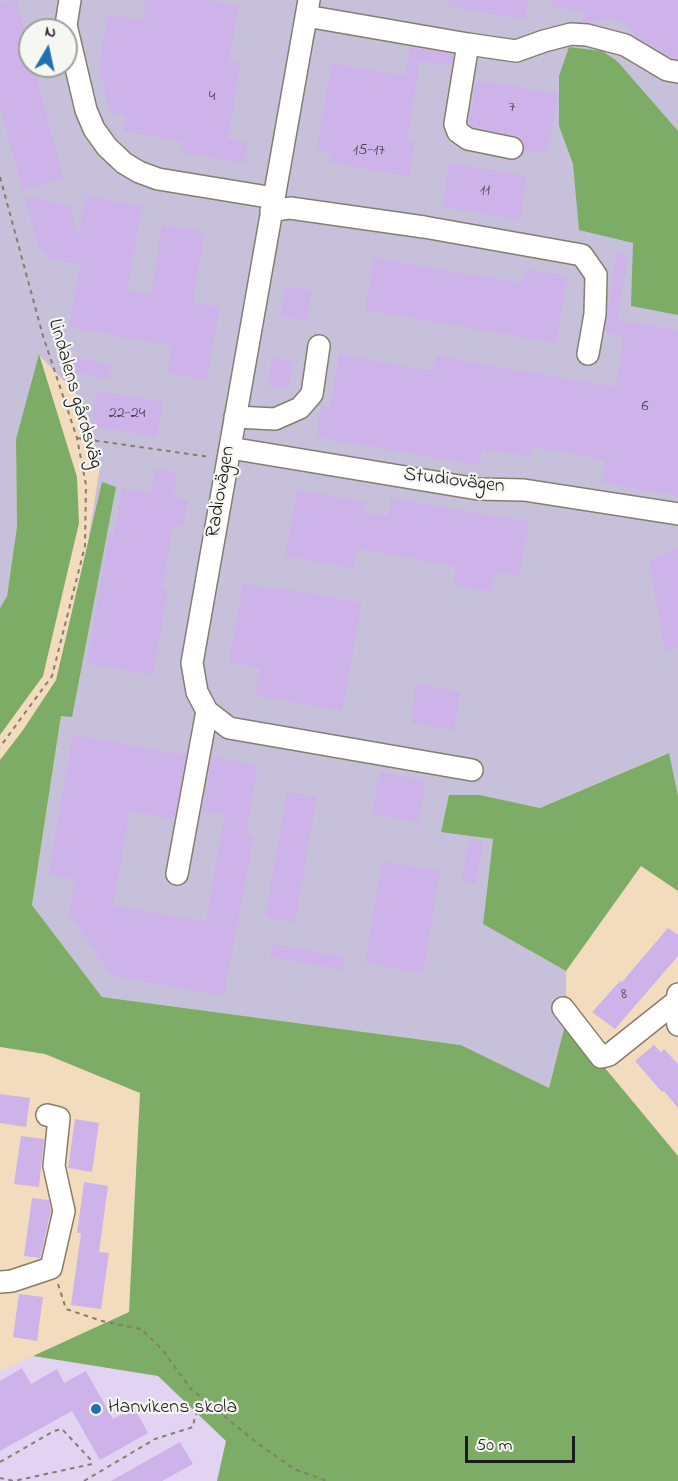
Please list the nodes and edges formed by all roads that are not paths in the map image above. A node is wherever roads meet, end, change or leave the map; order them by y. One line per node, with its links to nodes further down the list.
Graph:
1 (70, 0): 6 (street)
2 (307, 8): 3 (street); 6 (street, Radiovägen)
3 (468, 44): 4 (street); 5 (street)
4 (678, 72)
5 (512, 148)
6 (272, 204): 8 (street); 9 (street, Radiovägen)
7 (319, 346): 9 (street)
8 (588, 354)
9 (236, 417): 10 (street, Radiovägen)
10 (230, 448): 11 (street, Studiovägen); 12 (street, Radiovägen)
11 (678, 514)
12 (207, 711): 13 (street); 14 (street)
13 (472, 770)
14 (177, 874)
15 (678, 998): 16 (street); 17 (street)
16 (563, 1008)
17 (678, 1025)
18 (53, 1117): 19 (street)
19 (0, 1282)

